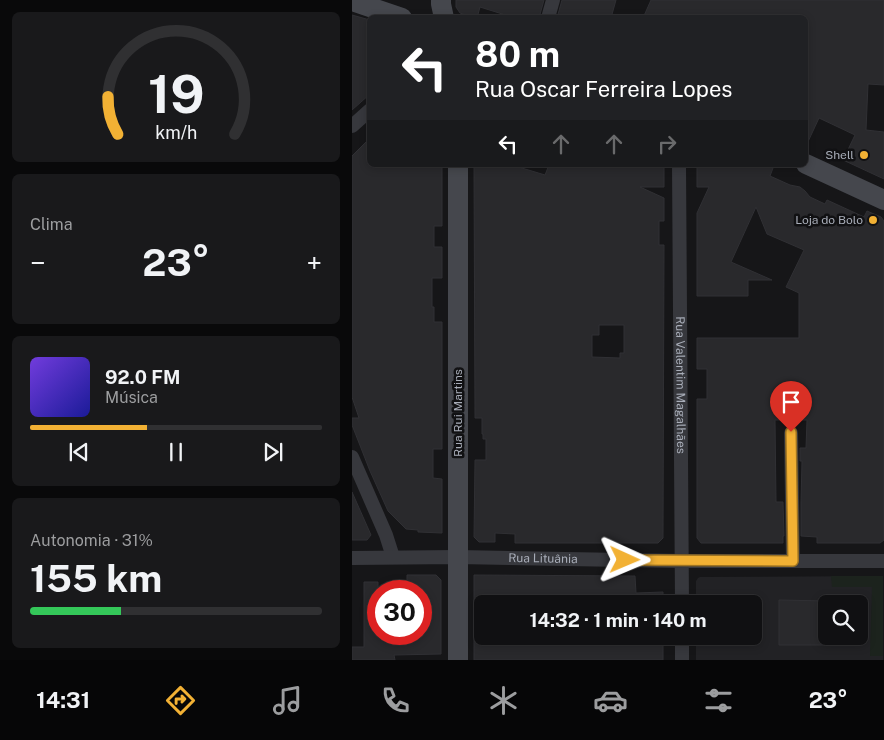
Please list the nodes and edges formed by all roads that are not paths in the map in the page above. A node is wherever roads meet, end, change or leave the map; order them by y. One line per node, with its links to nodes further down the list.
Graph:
1 (441, 0): 5 (main road)
2 (553, 0): 6 (street)
3 (352, 1): 4 (main road)
4 (393, 15)
5 (443, 15)
6 (549, 15)
7 (367, 113): 8 (street)
8 (352, 126)
9 (808, 165): 12 (main road)
10 (458, 167): 16 (main road, Rua Rui Martins)
11 (679, 167): 18 (street, Rua Valentim Magalhães)
12 (884, 200)
13 (791, 432): 19 (street)
14 (352, 457): 15 (street)
15 (393, 557): 16 (street, Rua Lituânia); 17 (street, Rua Lituânia)
16 (458, 557): 18 (street, Rua Lituânia); 23 (main road, Rua Rui Martins)
17 (352, 558)
18 (682, 561): 19 (street, Rua Lituânia); 21 (street, Rua Valentim Magalhães)
19 (793, 561): 20 (street, Rua Lituânia)
20 (884, 561)
21 (682, 595)
22 (682, 645): 24 (street)
23 (458, 660)
24 (682, 660)

